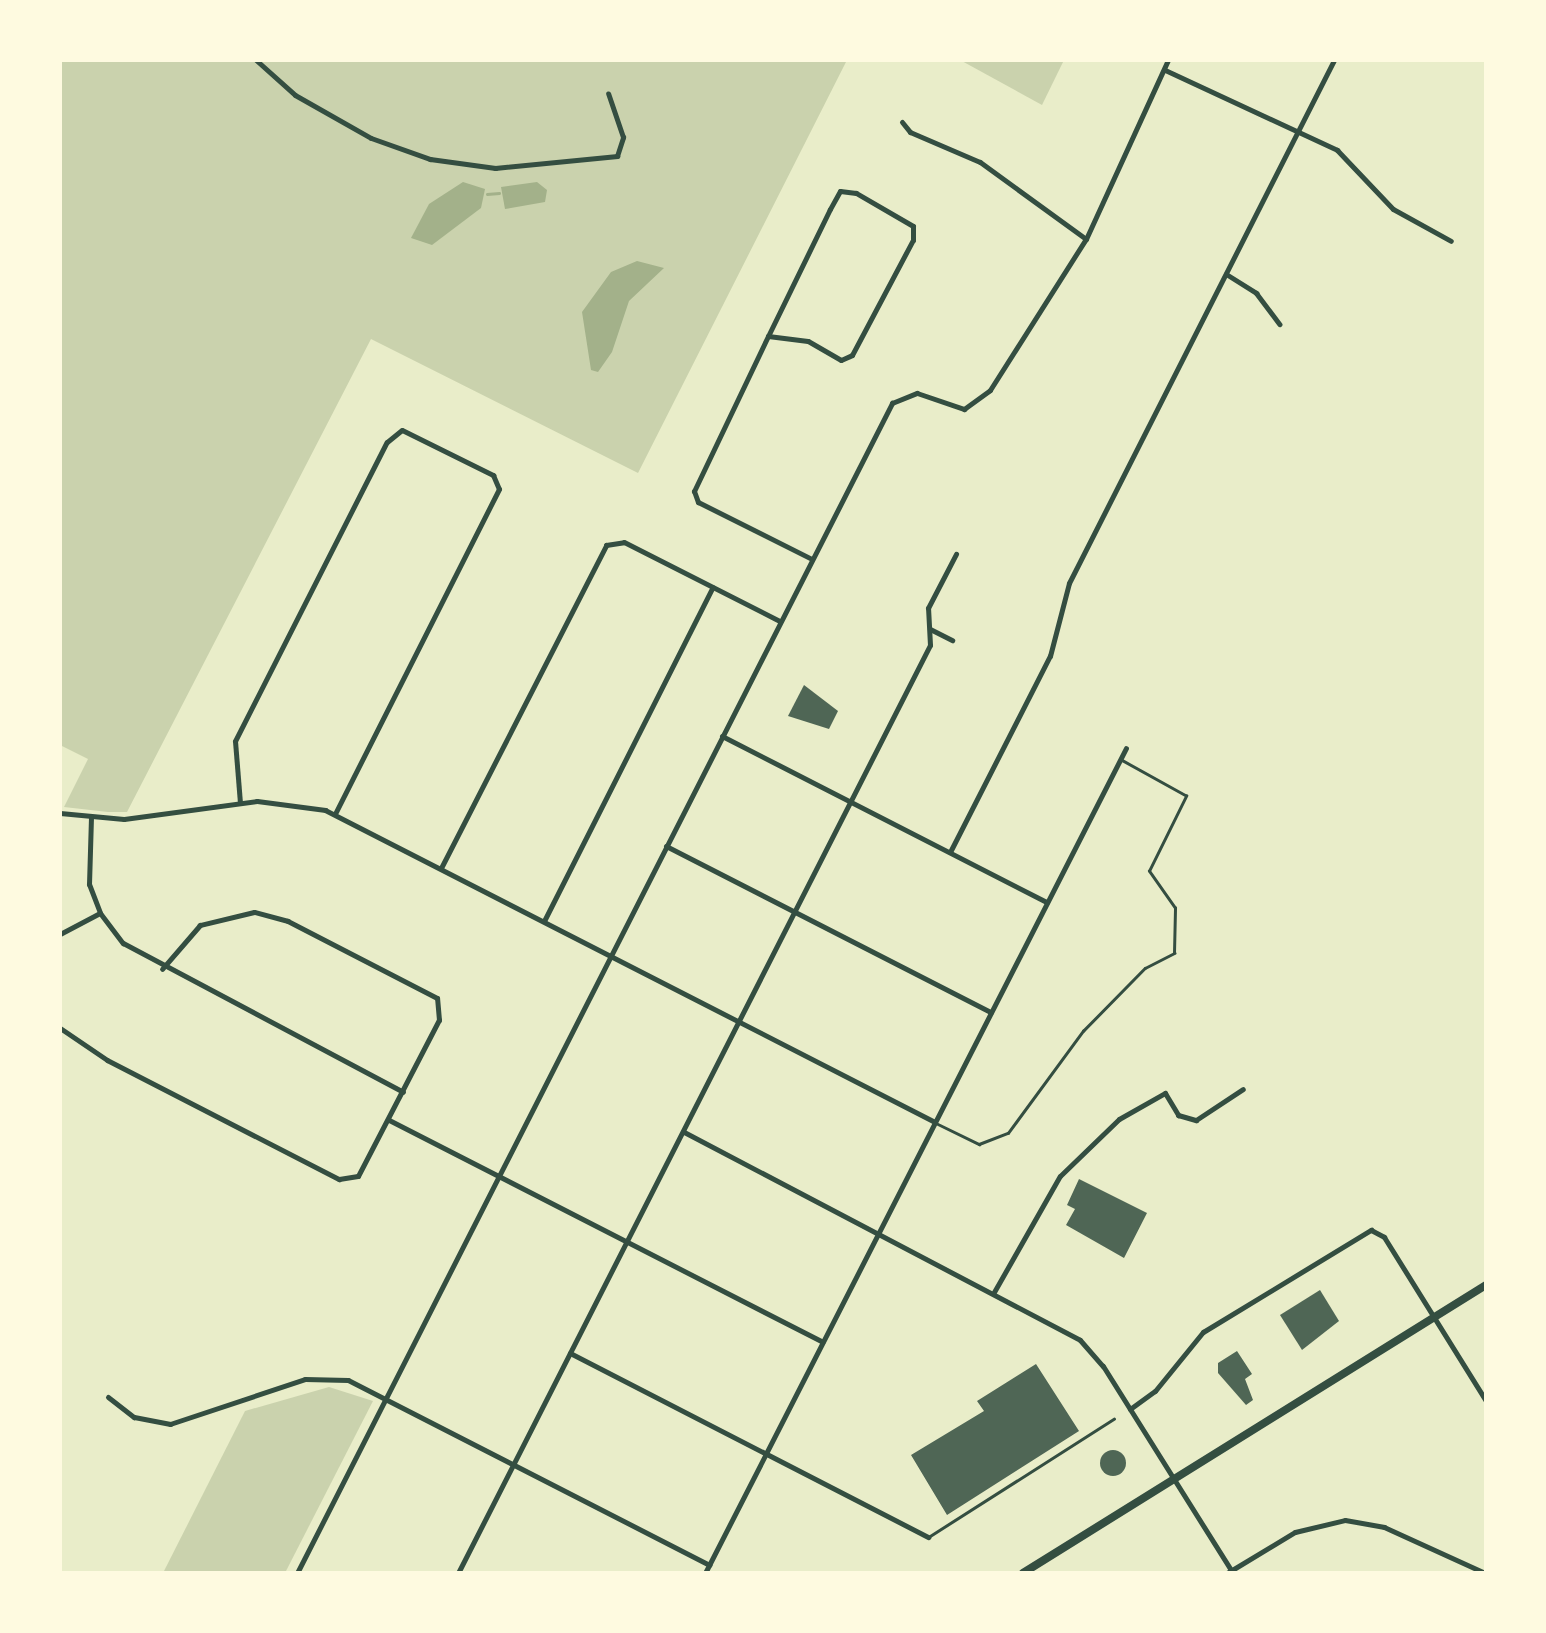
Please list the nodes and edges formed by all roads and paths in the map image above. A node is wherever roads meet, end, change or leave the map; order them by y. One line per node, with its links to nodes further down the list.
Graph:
1 (256, 60): 5 (street)
2 (1168, 60): 4 (street)
3 (1334, 60): 7 (street)
4 (1164, 70): 7 (street); 8 (street)
5 (608, 93)
6 (902, 122): 8 (street)
7 (1298, 130): 9 (street); 10 (street)
8 (1086, 239): 14 (street)
9 (1451, 241)
10 (1226, 274): 11 (street); 28 (street)
11 (1279, 324)
12 (768, 336): 12 (street); 14 (street)
13 (956, 554): 17 (street)
14 (812, 559): 16 (street)
15 (713, 587): 16 (street); 29 (street); 33 (street)
16 (781, 621): 19 (street)
17 (930, 629): 18 (street); 22 (street)
18 (952, 640)
19 (722, 736): 22 (street); 27 (street)
20 (1126, 748): 21 (street)
21 (1120, 760): 30 (street); 43 (lane)
22 (851, 802): 28 (street); 31 (street)
23 (240, 804): 25 (street); 25 (street); 26 (street)
24 (60, 813): 26 (street)
25 (335, 814): 29 (street)
26 (91, 818): 32 (street)
27 (666, 846): 31 (street); 35 (street)
28 (950, 852): 30 (street)
29 (441, 868): 33 (street)
30 (1047, 902): 37 (street)
31 (795, 912): 37 (street); 38 (street)
32 (100, 913): 34 (street); 36 (street)
33 (544, 921): 35 (street)
34 (60, 934)
35 (611, 955): 38 (street); 45 (street)
36 (162, 969): 41 (street); 41 (street)
37 (991, 1012): 43 (street)
38 (739, 1021): 43 (street); 44 (street)
39 (60, 1028): 42 (street)
40 (1243, 1089): 49 (street)
41 (403, 1092): 42 (street)
42 (389, 1120): 45 (street)
43 (935, 1122): 46 (street)
44 (683, 1132): 46 (street); 47 (street)
45 (498, 1176): 47 (street); 54 (street)
46 (878, 1234): 49 (street); 51 (street)
47 (627, 1242): 51 (street); 52 (street)
48 (1486, 1284): 50 (main road)
49 (994, 1292): 56 (street)
50 (1434, 1319): 55 (street); 56 (street); 60 (main road)
51 (823, 1342): 58 (street)
52 (570, 1353): 58 (street); 59 (street)
53 (108, 1397): 54 (street)
54 (386, 1397): 59 (street); 64 (street)
55 (1486, 1400)
56 (1130, 1409): 60 (street)
57 (1114, 1419): 61 (lane)
58 (766, 1454): 61 (street); 62 (street)
59 (514, 1464): 62 (street); 65 (street)
60 (1174, 1480): 63 (street); 67 (main road)
61 (928, 1537)
62 (709, 1564): 66 (street)
63 (1230, 1572): 68 (street)
64 (297, 1573)
65 (458, 1573)
66 (705, 1573)
67 (1023, 1573)
68 (1485, 1573)

